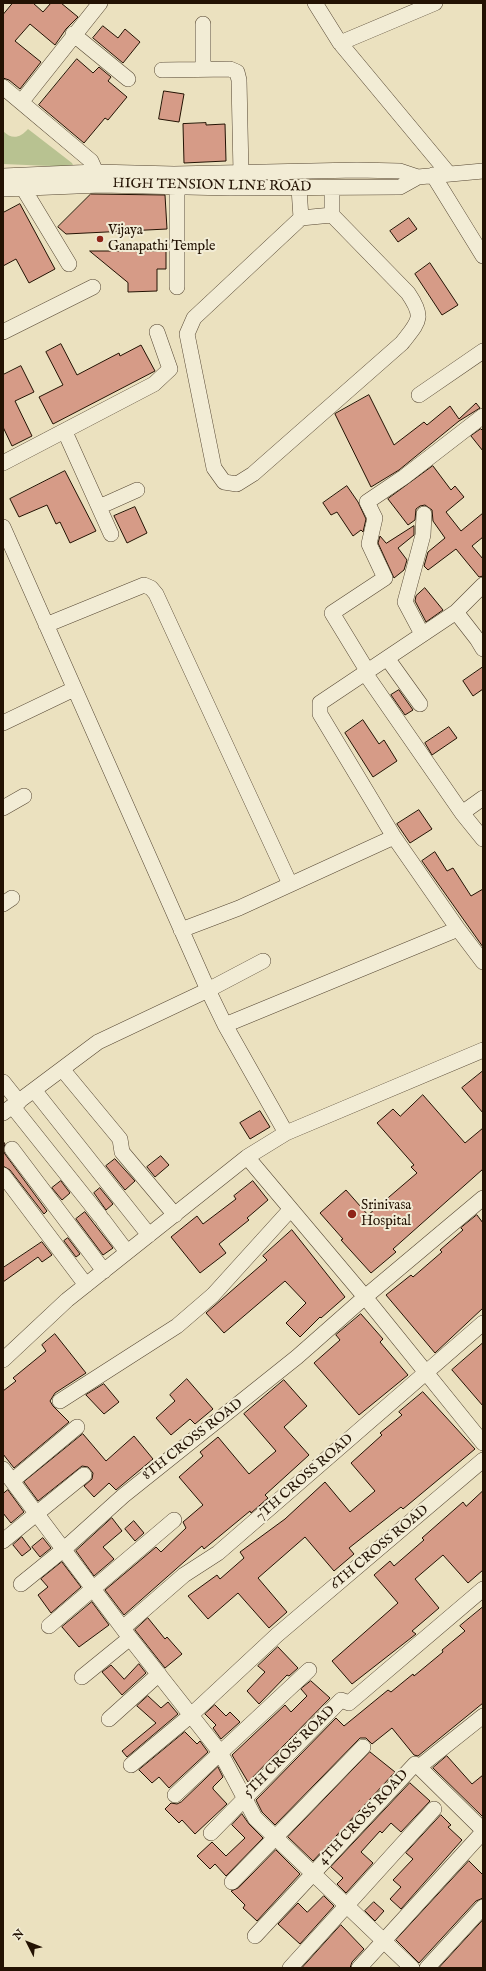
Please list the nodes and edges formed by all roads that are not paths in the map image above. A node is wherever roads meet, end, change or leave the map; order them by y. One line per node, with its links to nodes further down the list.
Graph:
1 (314, 3): 6 (street)
2 (436, 3): 6 (street)
3 (94, 5): 5 (street)
4 (204, 24): 7 (street)
5 (73, 34): 9 (street); 11 (street)
6 (340, 43): 14 (street)
7 (203, 68): 8 (street); 13 (street)
8 (162, 70)
9 (128, 79)
10 (3, 87): 11 (street)
11 (22, 101): 17 (street)
12 (483, 171): 14 (street, HIGH TENSION LINE ROAD)
13 (241, 173): 16 (street, HIGH TENSION LINE ROAD); 18 (street, HIGH TENSION LINE ROAD)
14 (449, 174): 16 (street, HIGH TENSION LINE ROAD)
15 (9, 176): 17 (street, HIGH TENSION LINE ROAD); 21 (street)
16 (425, 176): 20 (street, HIGH TENSION LINE ROAD); 25 (street)
17 (99, 178): 18 (street, HIGH TENSION LINE ROAD); 21 (street, HIGH TENSION LINE ROAD)
18 (176, 180): 19 (street, HIGH TENSION LINE ROAD); 28 (street)
19 (299, 188): 20 (street, HIGH TENSION LINE ROAD); 24 (street)
20 (332, 188): 23 (street)
21 (24, 189): 22 (street, HIGH TENSION LINE ROAD); 26 (street)
22 (3, 190)
23 (332, 215): 24 (street); 24 (street)
24 (301, 218)
25 (483, 256)
26 (69, 264)
27 (93, 287): 29 (street)
28 (177, 287)
29 (3, 332)
30 (157, 332): 34 (street)
31 (481, 357): 32 (street)
32 (419, 395)
33 (482, 420): 48 (street)
34 (65, 432): 35 (street); 37 (street)
35 (3, 463)
36 (137, 490): 37 (street)
37 (99, 507): 40 (street)
38 (424, 514): 45 (street)
39 (3, 527): 44 (street)
40 (111, 534)
41 (483, 585): 42 (street)
42 (477, 600): 43 (street)
43 (456, 612): 45 (street); 46 (street)
44 (46, 625): 49 (street); 58 (street)
45 (422, 634): 47 (street)
46 (483, 649)
47 (386, 658): 48 (street); 50 (street)
48 (366, 672): 55 (street); 56 (street)
49 (74, 689): 51 (street); 60 (street)
50 (420, 704)
51 (3, 723)
52 (24, 796): 54 (street)
53 (483, 798): 55 (street)
54 (3, 808)
55 (462, 813): 57 (street)
56 (394, 837): 58 (street); 59 (street)
57 (483, 839)
58 (290, 884): 60 (street)
59 (458, 929): 62 (street); 64 (street)
60 (181, 930): 63 (street)
61 (263, 961): 63 (street)
62 (483, 962)
63 (208, 990): 64 (street); 66 (street)
64 (225, 1025): 70 (street)
65 (483, 1050): 70 (street)
66 (62, 1069): 68 (street); 76 (street)
67 (3, 1082): 69 (street)
68 (34, 1090): 69 (street); 77 (street)
69 (11, 1107): 78 (street)
70 (286, 1133): 72 (street)
71 (12, 1149): 79 (street)
72 (247, 1157): 75 (street); 76 (street)
73 (3, 1175): 80 (street)
74 (483, 1198): 81 (street, 8TH CROSS ROAD)
75 (290, 1210): 81 (street); 85 (street)
76 (175, 1215): 77 (street)
77 (149, 1236): 78 (street)
78 (127, 1252): 79 (street)
79 (104, 1271): 80 (street)
80 (86, 1285): 83 (street)
81 (365, 1297): 84 (street); 94 (street, 8TH CROSS ROAD)
82 (483, 1324): 84 (street, 7TH CROSS ROAD)
83 (3, 1360)
84 (426, 1372): 87 (street); 99 (street, 7TH CROSS ROAD)
85 (60, 1401)
86 (77, 1427): 89 (street)
87 (483, 1443)
88 (483, 1460): 103 (street, 6TH CROSS ROAD)
89 (8, 1475): 91 (street)
90 (84, 1475): 91 (street)
91 (37, 1514): 93 (street); 94 (street)
92 (174, 1520): 96 (street)
93 (3, 1542)
94 (63, 1550): 95 (street, 8TH CROSS ROAD); 96 (street)
95 (21, 1584)
96 (94, 1589): 98 (street); 99 (street)
97 (483, 1589): 111 (street, 5TH CROSS ROAD)
98 (49, 1626)
99 (127, 1633): 101 (street); 102 (street, 7TH CROSS ROAD)
100 (309, 1670): 107 (street)
101 (160, 1674): 103 (street); 105 (street)
102 (82, 1677)
103 (190, 1716): 107 (street); 108 (street)
104 (483, 1716): 109 (street, 4TH CROSS ROAD)
105 (109, 1719)
106 (363, 1748): 115 (street)
107 (220, 1752): 110 (street); 111 (street)
108 (132, 1764)
109 (419, 1767): 113 (street); 116 (street, 4TH CROSS ROAD)
110 (175, 1795)
111 (245, 1798): 114 (street, 5TH CROSS ROAD); 115 (street)
112 (434, 1809): 118 (street)
113 (483, 1831): 121 (street)
114 (211, 1833)
115 (277, 1837): 116 (street); 117 (street)
116 (314, 1872): 118 (street); 120 (street, 4TH CROSS ROAD)
117 (232, 1882)
118 (346, 1905): 121 (street); 122 (street)
119 (483, 1907): 125 (street)
120 (255, 1936)
121 (384, 1940): 123 (street); 124 (street)
122 (290, 1968)
123 (359, 1968)
124 (412, 1968)
125 (427, 1968)

